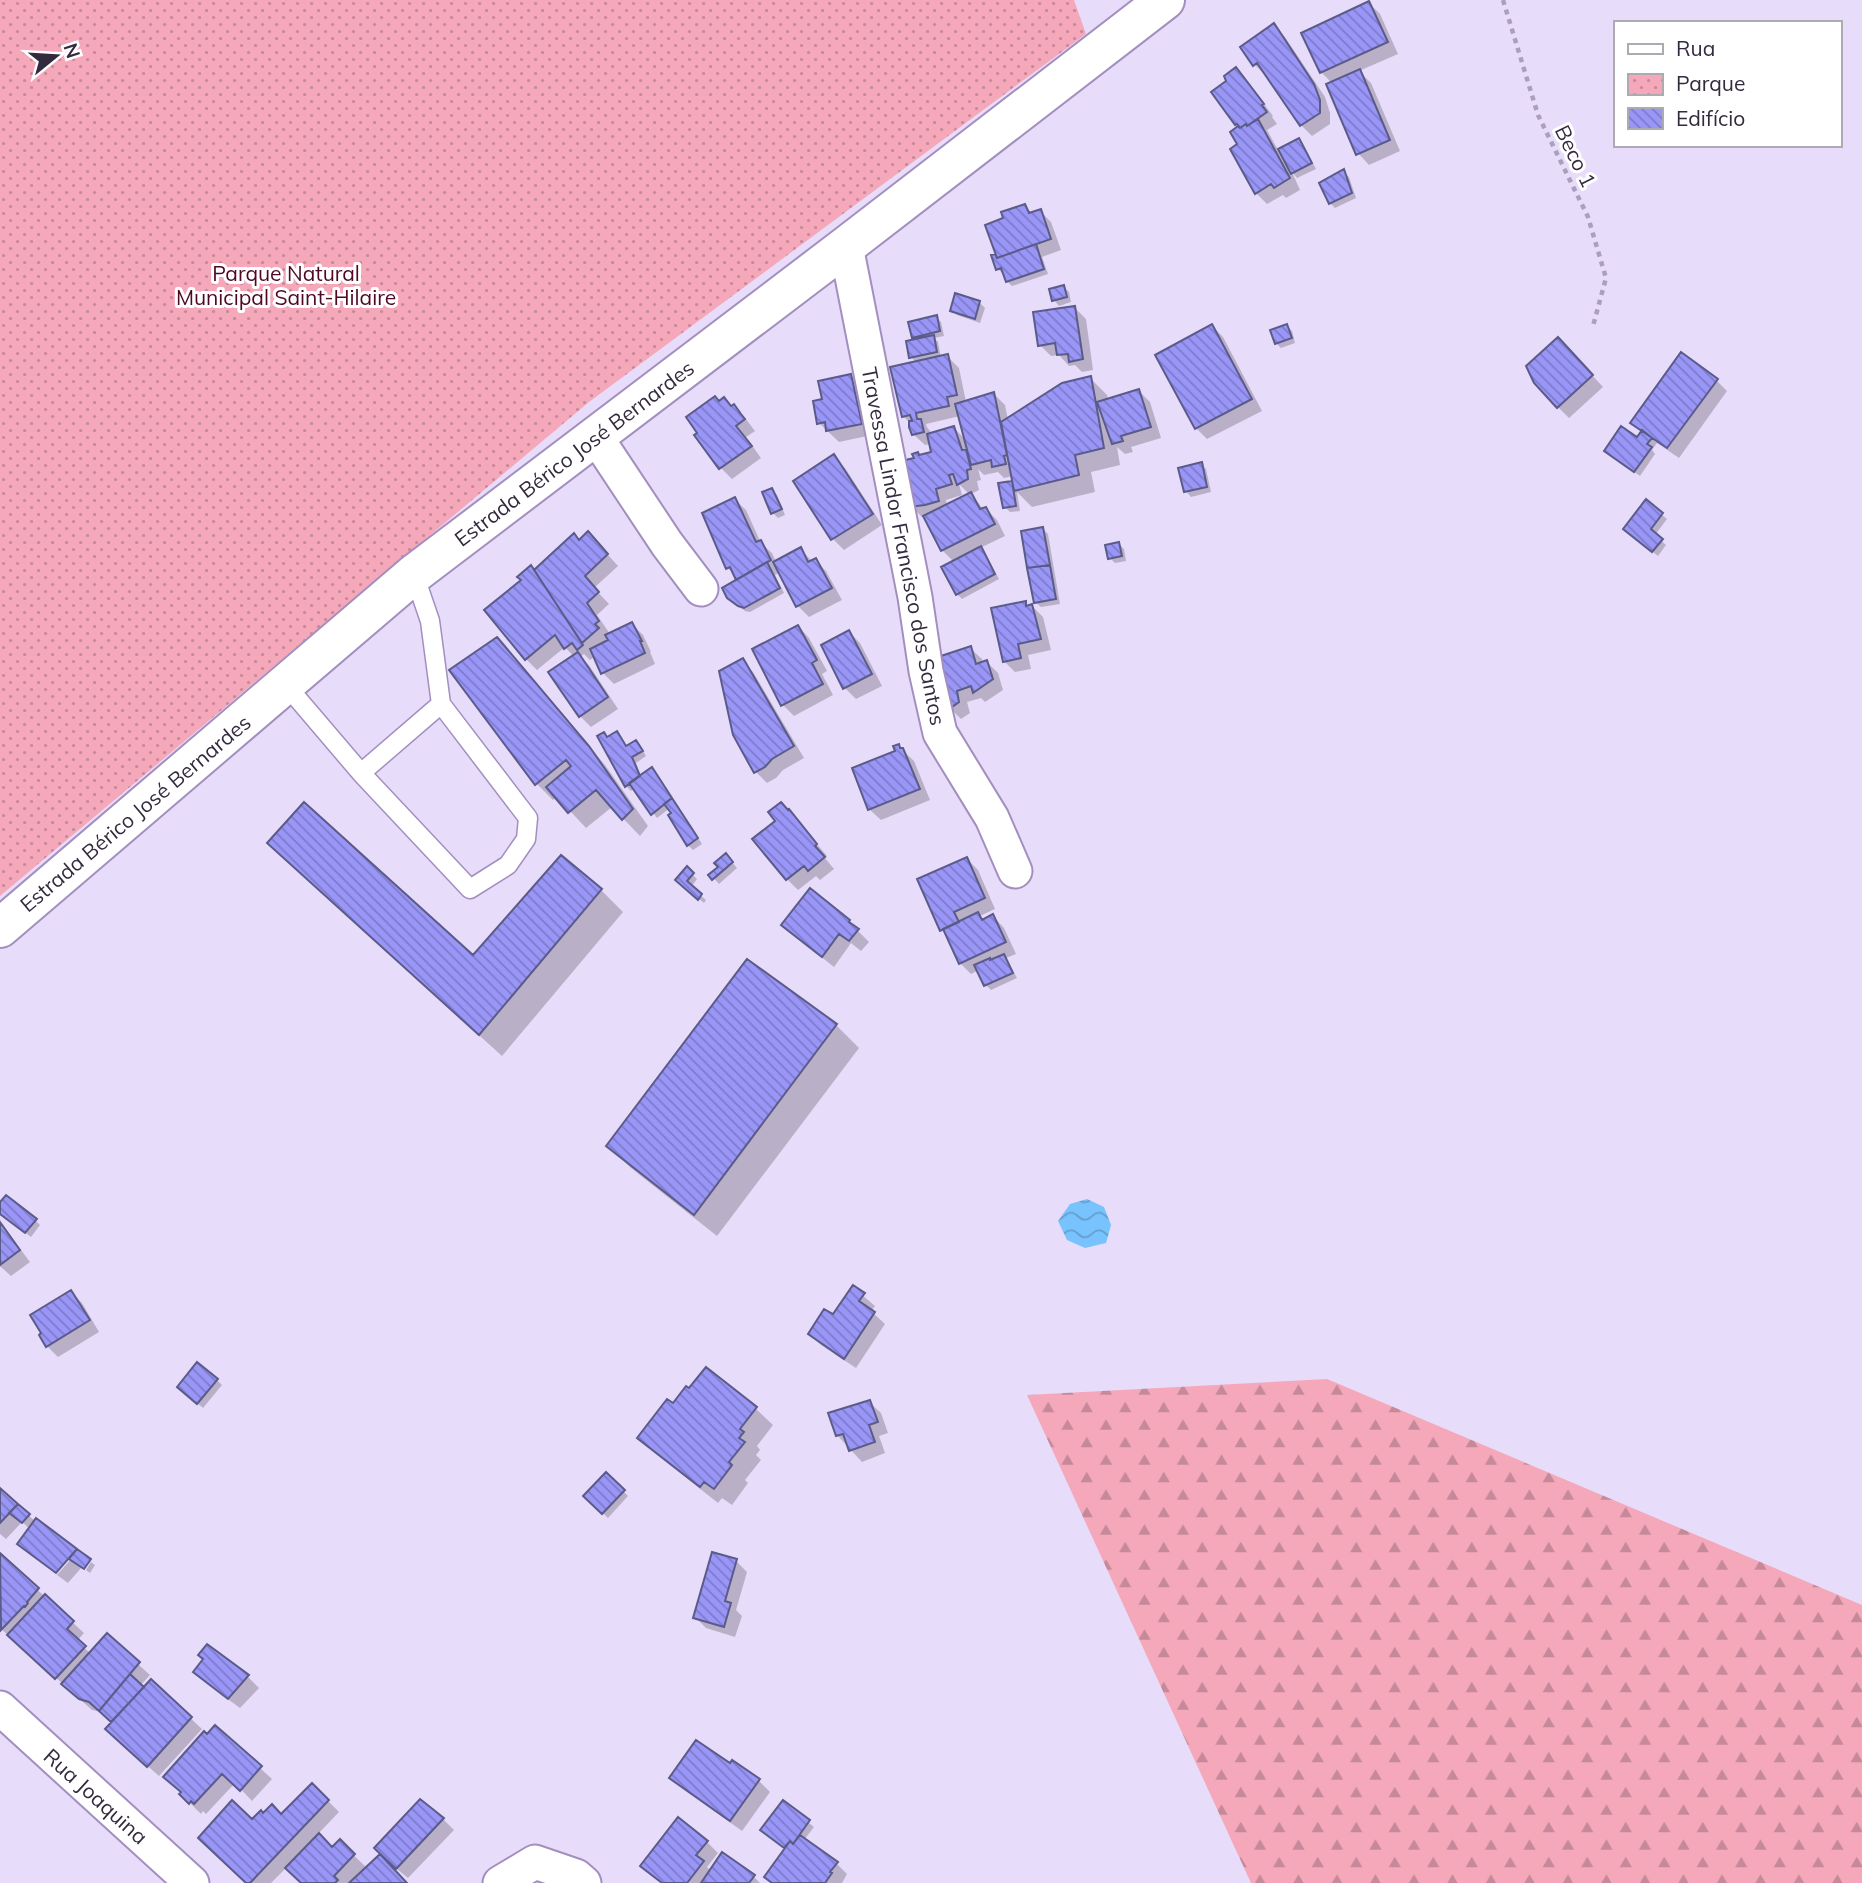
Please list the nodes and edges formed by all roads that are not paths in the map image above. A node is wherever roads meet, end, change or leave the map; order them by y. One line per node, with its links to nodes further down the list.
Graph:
1 (1165, 0): 2 (main road, Estrada Bérico José Bernardes)
2 (846, 246): 3 (main road, Estrada Bérico José Bernardes); 9 (street, Travessa Lindor Francisco dos Santos)
3 (596, 437): 4 (main road, Estrada Bérico José Bernardes); 5 (street)
4 (414, 575): 6 (main road, Estrada Bérico José Bernardes); 7 (lane)
5 (701, 589)
6 (286, 685): 8 (lane); 10 (main road, Estrada Bérico José Bernardes)
7 (441, 704): 8 (lane); 8 (lane)
8 (361, 773)
9 (1014, 871)
10 (0, 928)
11 (0, 1708): 12 (street, Rua Joaquina)
12 (192, 1883)
13 (500, 1883): 14 (street)
14 (584, 1883)

